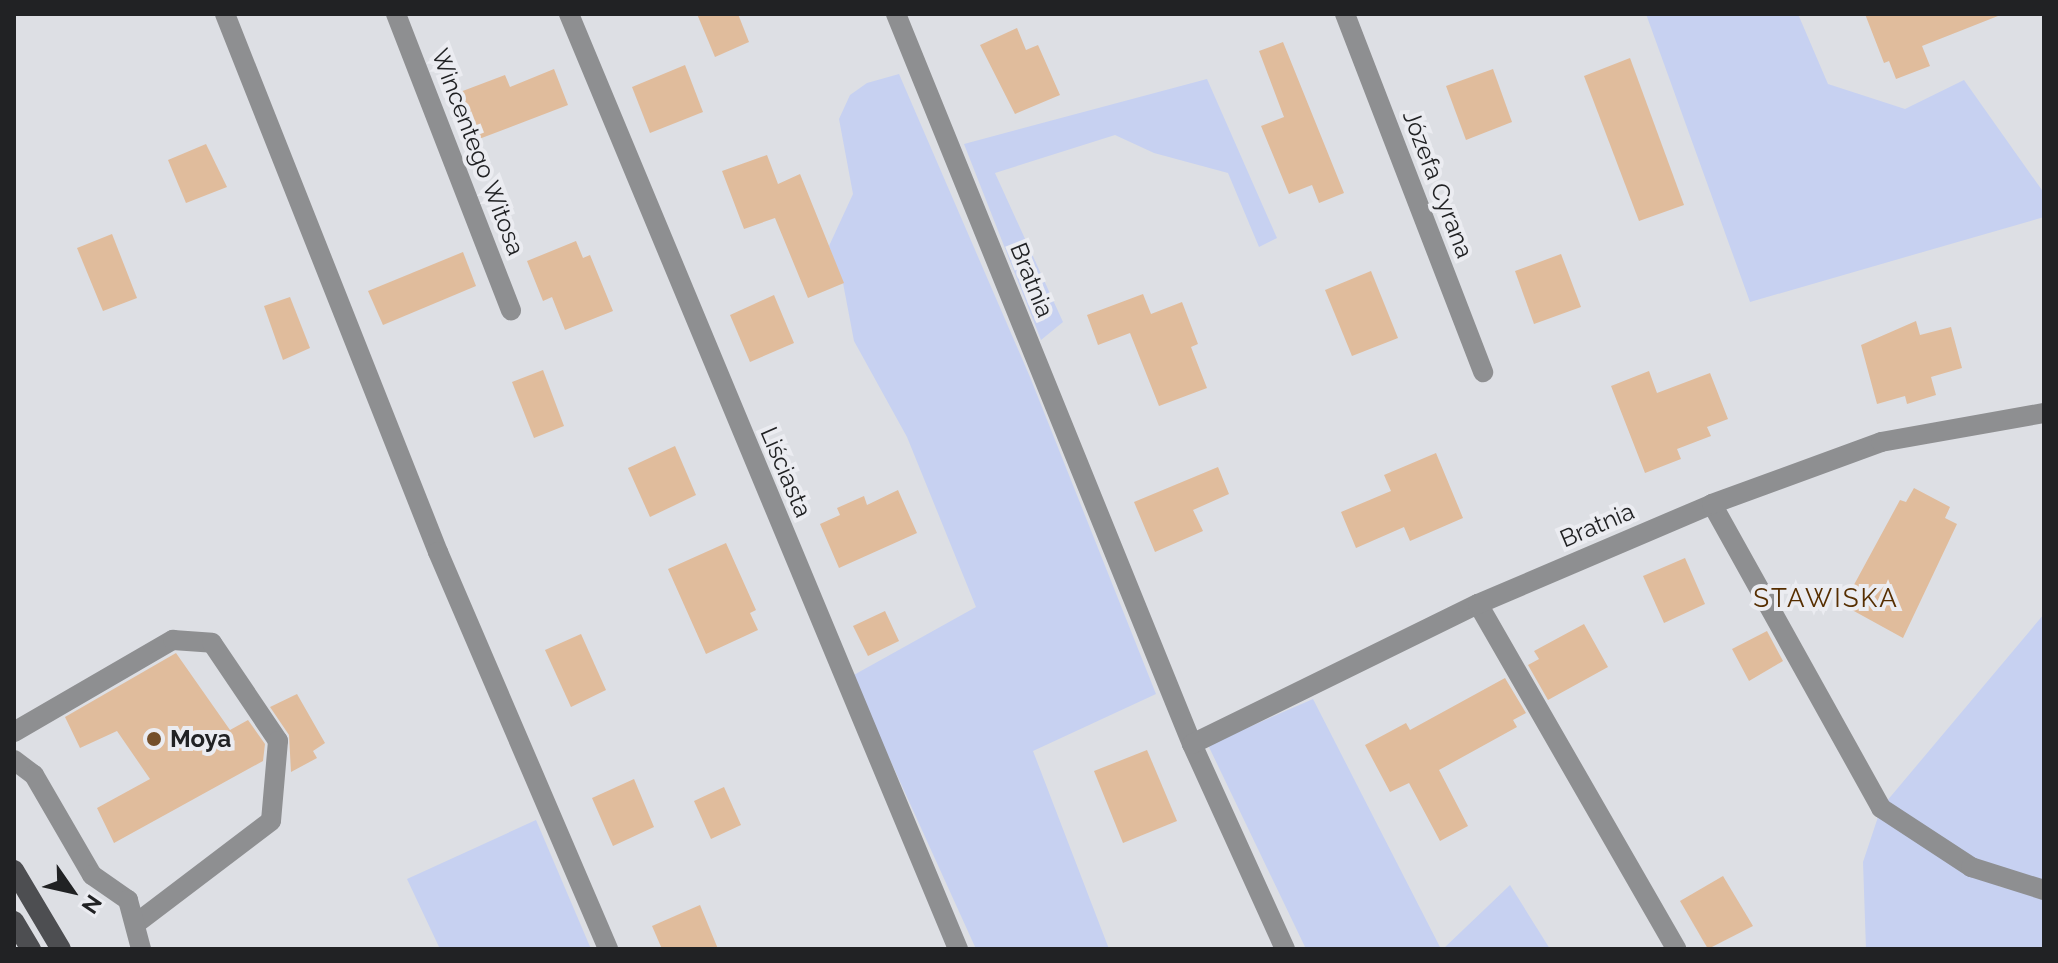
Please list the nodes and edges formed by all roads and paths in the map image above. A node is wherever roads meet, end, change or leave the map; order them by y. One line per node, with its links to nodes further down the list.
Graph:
1 (225, 14): 21 (street)
2 (396, 14): 6 (street, Wincentego Witosa)
3 (569, 14): 22 (street, Liściasta)
4 (896, 14): 12 (street, Bratnia)
5 (1345, 14): 7 (street, Józefa Cyrana)
6 (511, 310)
7 (1483, 372)
8 (2044, 413): 9 (street, Bratnia)
9 (1712, 504): 10 (street, Bratnia); 15 (street)
10 (1478, 604): 12 (street, Bratnia); 24 (street)
11 (14, 732): 17 (street)
12 (1192, 744): 23 (street, Bratnia)
13 (14, 760): 17 (street)
14 (14, 870): 19 (main road)
15 (2044, 890)
16 (14, 921): 18 (main road)
17 (138, 922): 20 (street)
18 (31, 949)
19 (61, 949)
20 (141, 949)
21 (608, 949)
22 (958, 949)
23 (1285, 949)
24 (1676, 949)

